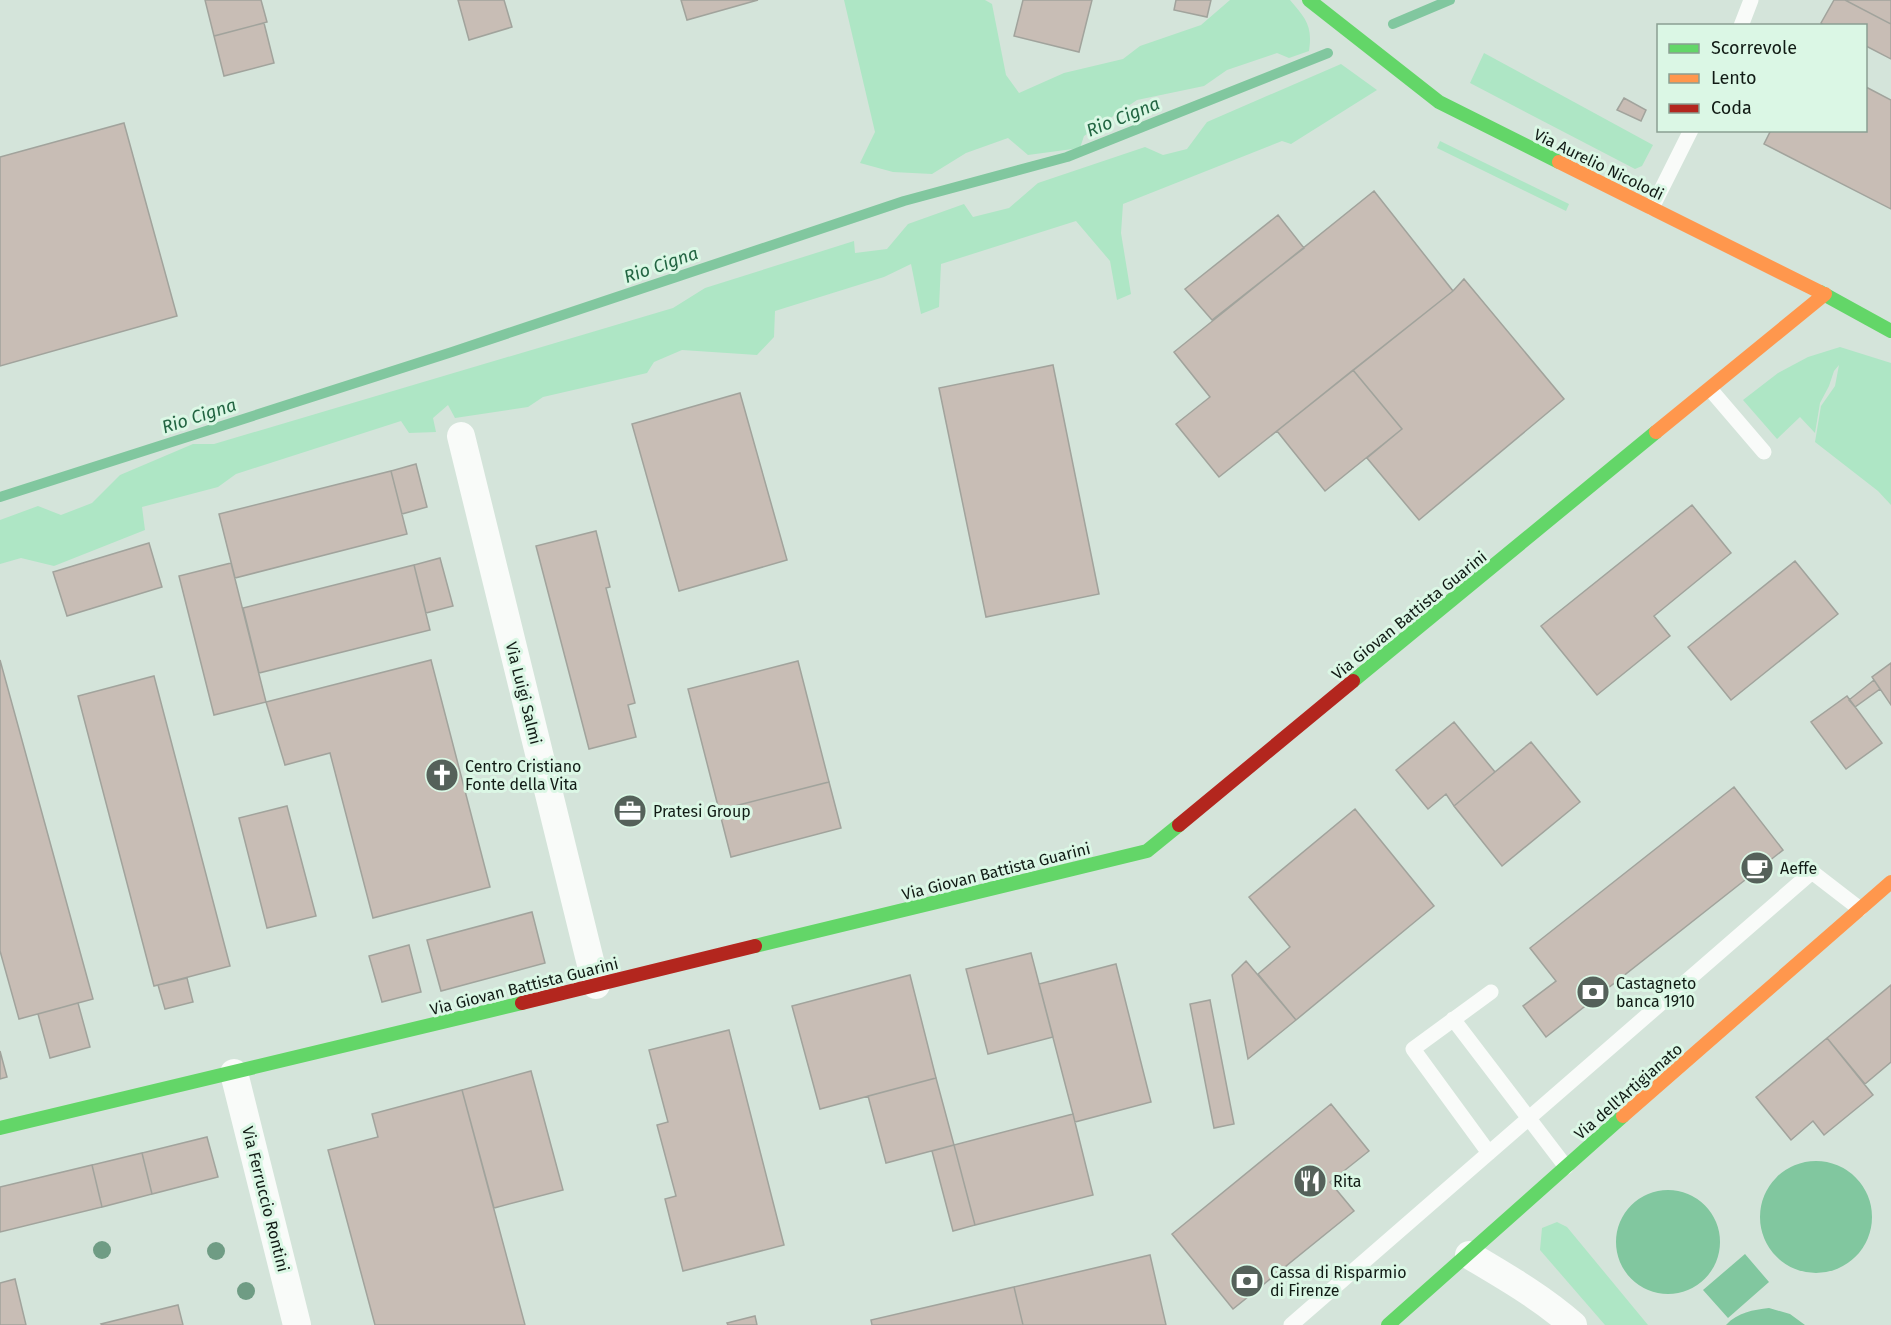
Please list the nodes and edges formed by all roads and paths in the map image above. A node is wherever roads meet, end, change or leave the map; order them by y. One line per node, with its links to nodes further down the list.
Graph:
1 (1751, 0): 3 (lane)
2 (1312, 3): 5 (street, Via Aurelio Nicolodi)
3 (1742, 24)
4 (1690, 132): 5 (lane)
5 (1652, 208): 6 (street, Via Aurelio Nicolodi)
6 (1825, 294): 7 (street, Via Aurelio Nicolodi); 8 (street, Via Giovan Battista Guarini)
7 (1891, 331)
8 (1710, 389): 10 (lane); 13 (street, Via Giovan Battista Guarini)
9 (461, 436): 15 (street, Via Luigi Salmi)
10 (1764, 452)
11 (1891, 882): 12 (street, Via dell'Artigianato)
12 (1860, 909): 19 (lane); 22 (street, Via dell'Artigianato)
13 (674, 966): 14 (lane); 15 (street, Via Giovan Battista Guarini)
14 (678, 984)
15 (596, 985): 18 (street, Via Giovan Battista Guarini)
16 (1491, 992): 17 (lane)
17 (1453, 1019): 19 (lane); 21 (lane)
18 (234, 1073): 20 (street, Via Giovan Battista Guarini); 24 (street, Via Ferruccio Rontini)
19 (1528, 1118): 21 (lane); 22 (lane)
20 (0, 1128)
21 (1489, 1153): 25 (lane)
22 (1566, 1167): 23 (street, Via dell'Artigianato)
23 (1470, 1255): 26 (street, Via dell'Artigianato); 27 (street)
24 (297, 1325)
25 (1291, 1325)
26 (1388, 1325)
27 (1573, 1325)

